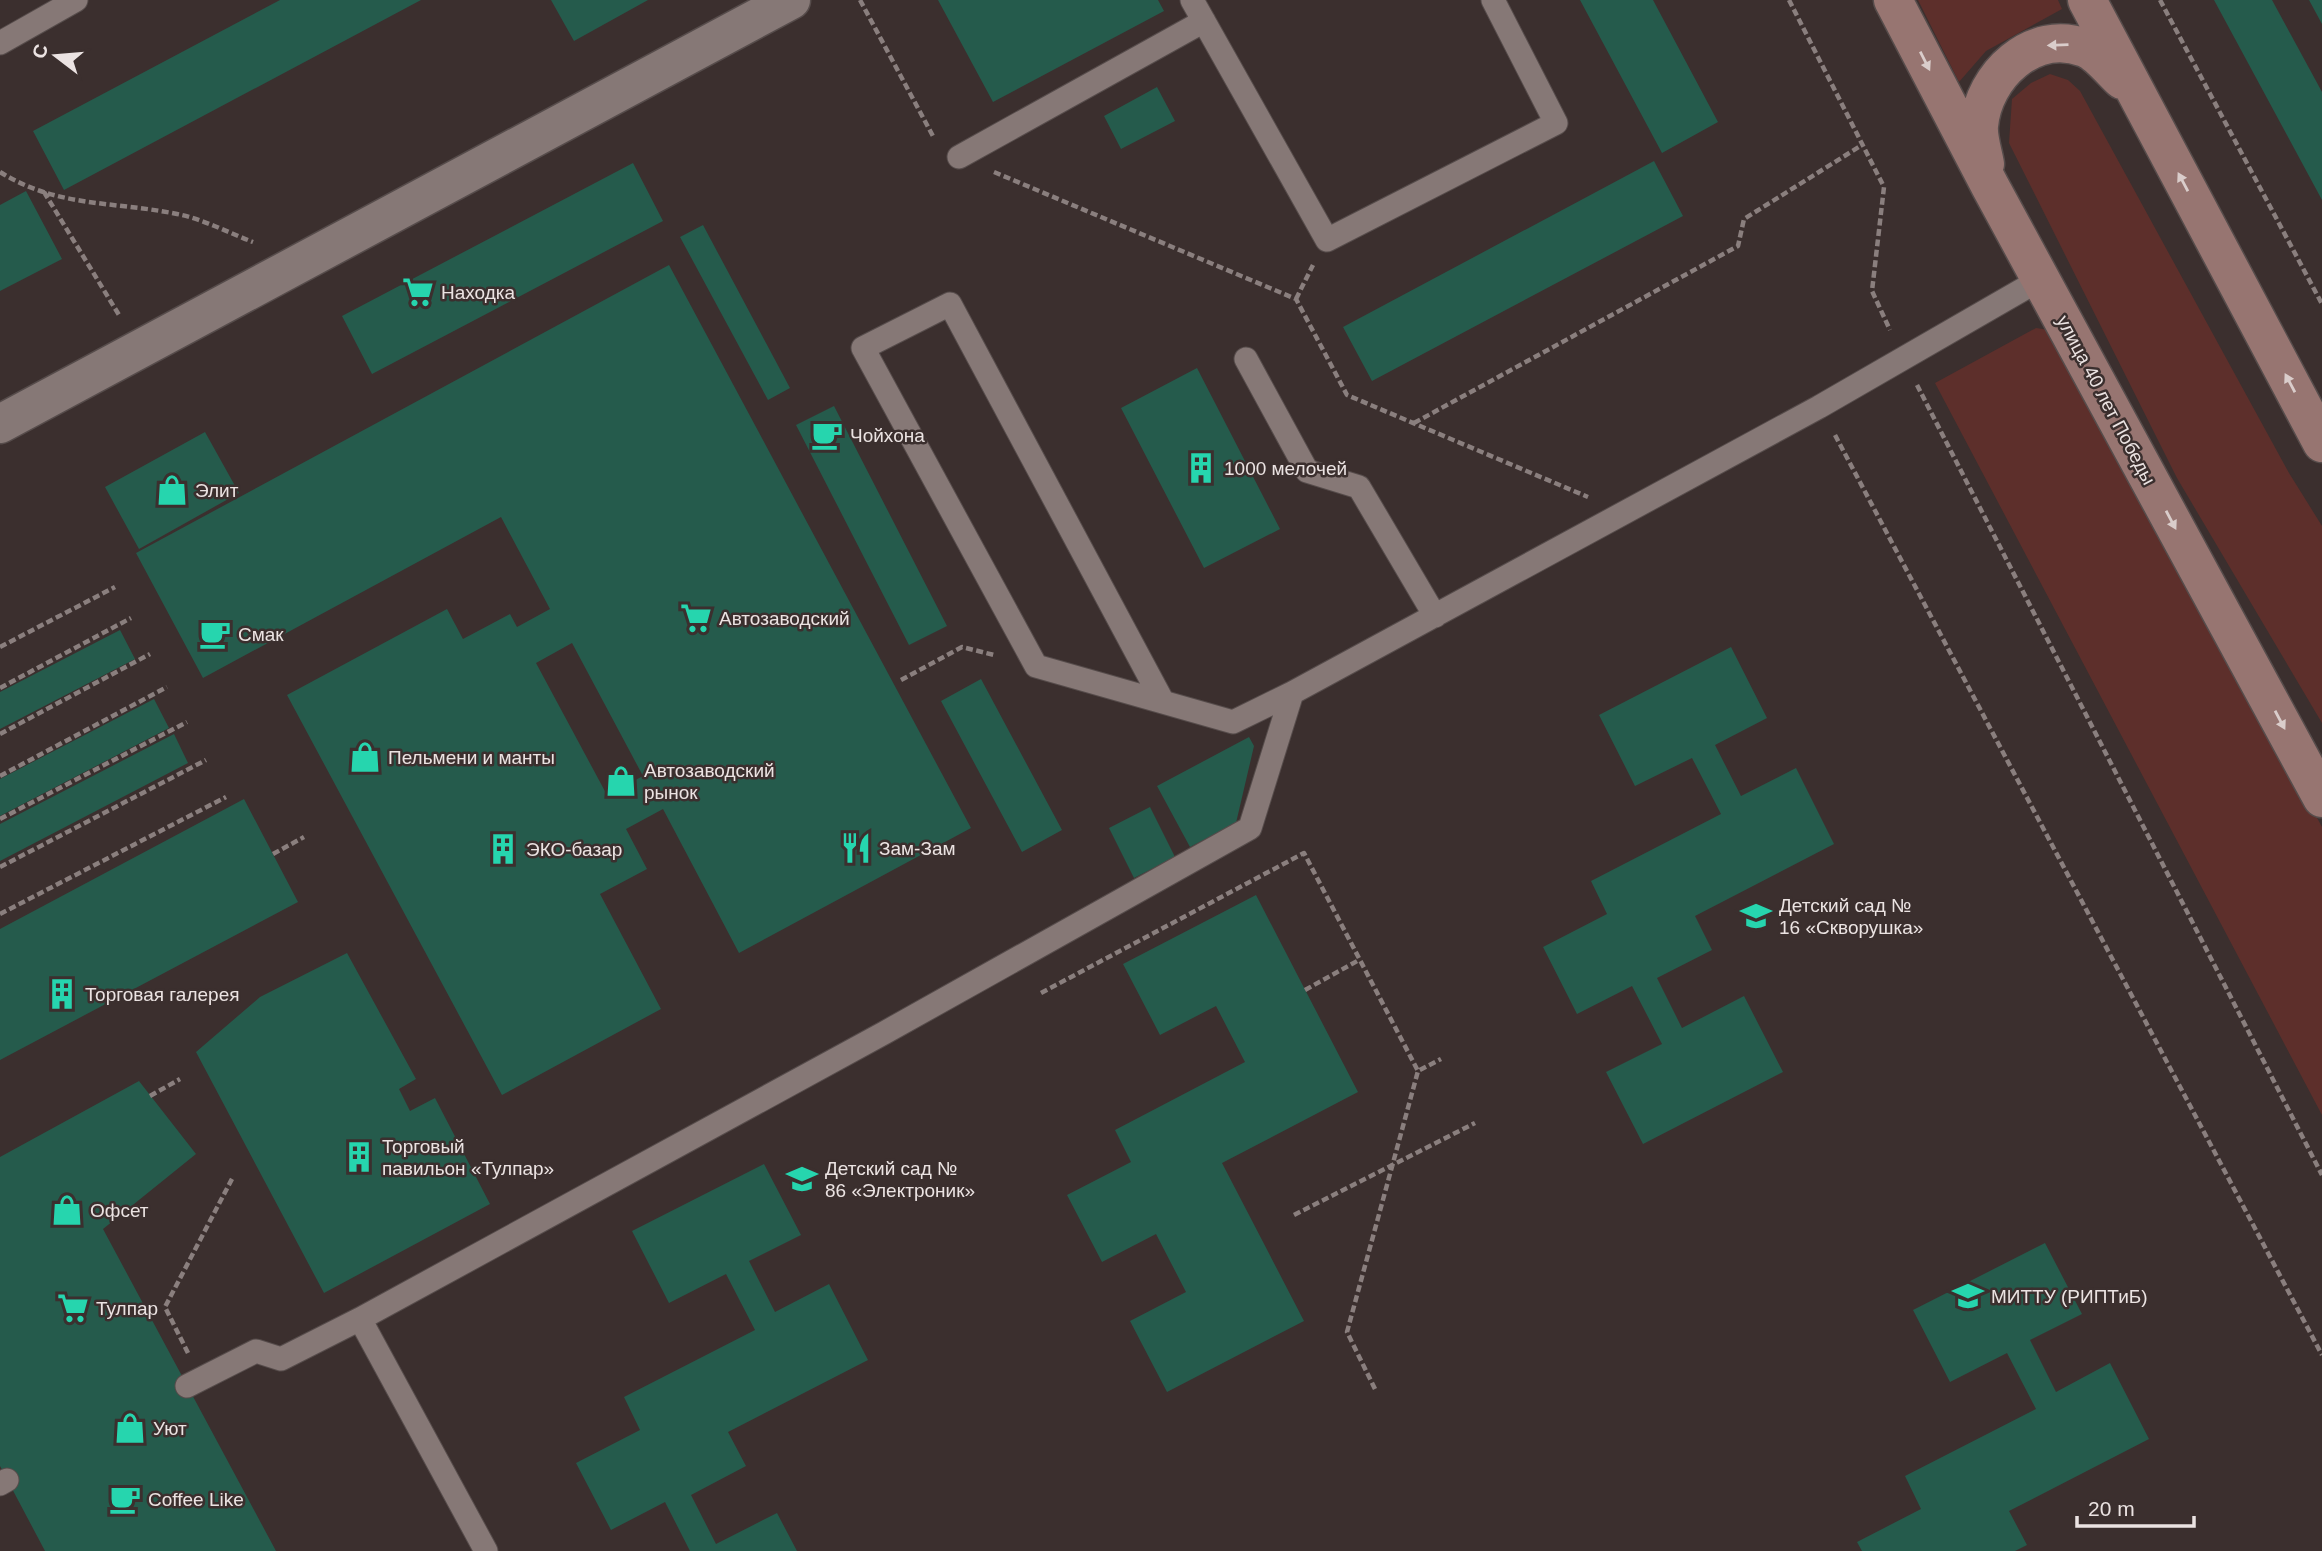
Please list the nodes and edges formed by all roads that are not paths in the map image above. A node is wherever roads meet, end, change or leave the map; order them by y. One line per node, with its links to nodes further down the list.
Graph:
1 (76, 0): 8 (lane)
2 (1192, 0): 7 (lane)
3 (1493, 0): 7 (lane)
4 (1893, 0): 11 (street, улица 40 лет Победы, one-way to 11)
5 (2087, 0): 9 (street)
6 (779, 3): 14 (street)
7 (1204, 22): 10 (lane)
8 (0, 43)
9 (2134, 91): 11 (street, one-way to 11); 15 (street, one-way to 9)
10 (959, 157)
11 (1990, 186): 12 (street, улица 40 лет Победы)
12 (2041, 279): 16 (lane); 19 (street, улица 40 лет Победы, one-way to 19)
13 (1246, 359): 16 (lane)
14 (0, 424)
15 (2322, 443)
16 (1435, 616): 17 (lane)
17 (1292, 693): 18 (lane); 20 (lane)
18 (1163, 702): 18 (lane)
19 (2322, 798)
20 (360, 1319): 21 (lane); 22 (lane)
21 (194, 1382)
22 (486, 1551)

